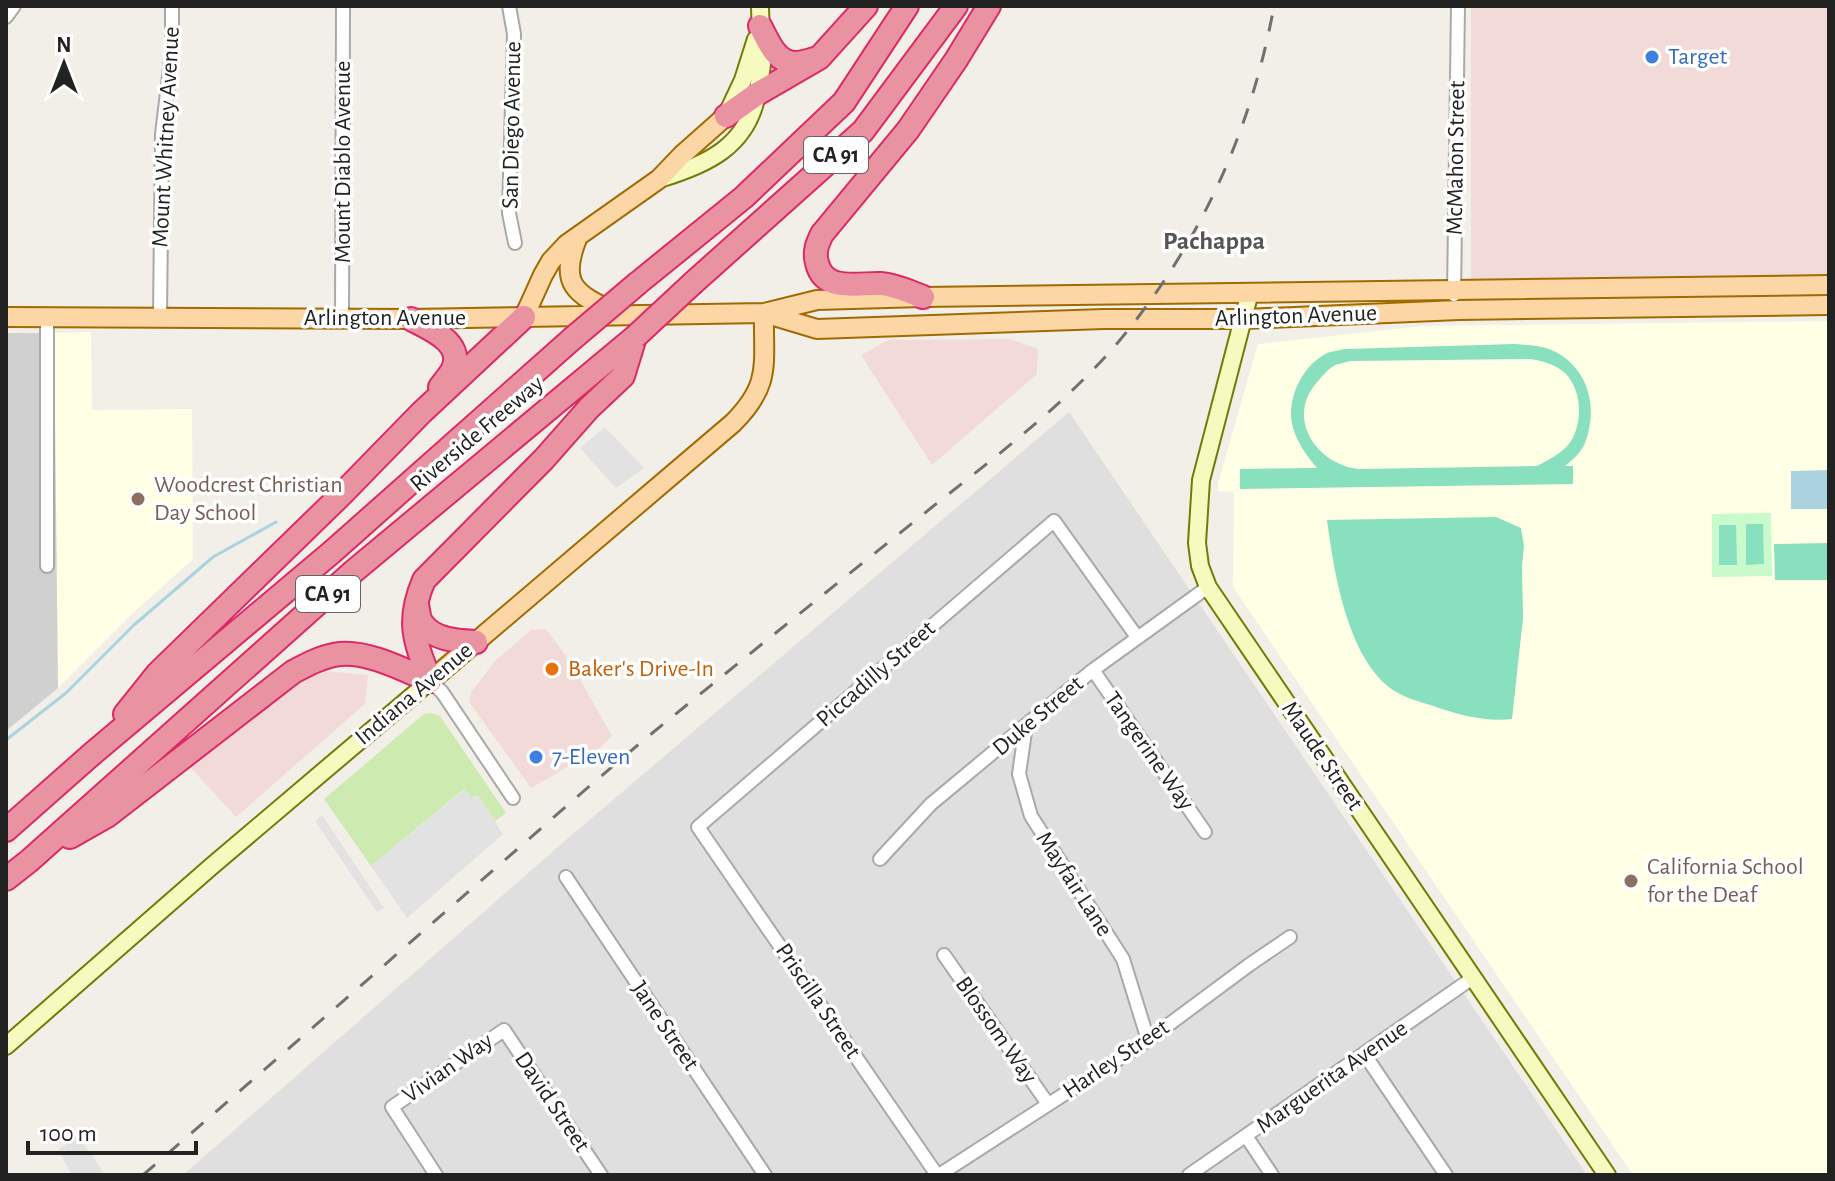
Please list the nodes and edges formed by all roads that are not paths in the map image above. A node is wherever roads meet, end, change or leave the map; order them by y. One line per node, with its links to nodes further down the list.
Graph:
1 (14, 6): 11 (street)
2 (172, 6): 26 (street, Mount Whitney Avenue)
3 (343, 6): 30 (street, Mount Diablo Avenue)
4 (509, 6): 17 (street, San Diego Avenue)
5 (866, 6): 12 (highway)
6 (907, 6): 43 (highway, Riverside Freeway / CA 91, bridge)
7 (956, 6): 33 (highway, Riverside Freeway / CA 91, bridge)
8 (989, 6): 21 (highway)
9 (1458, 6): 19 (street, McMahon Street)
10 (760, 16): 12 (highway); 13 (street); 14 (street)
11 (6, 17)
12 (819, 58): 13 (highway)
13 (757, 94): 14 (highway); 15 (street)
14 (726, 116): 15 (main road)
15 (659, 179): 16 (main road)
16 (579, 236): 25 (main road); 29 (main road)
17 (515, 243)
18 (1829, 285): 19 (main road, Arlington Avenue)
19 (1454, 289): 20 (main road, Arlington Avenue); 23 (street, McMahon Street)
20 (1250, 292): 21 (main road, Arlington Avenue); 32 (street, Maude Street)
21 (923, 297): 24 (main road, Arlington Avenue)
22 (1829, 305): 23 (main road, Arlington Avenue)
23 (1454, 310): 32 (main road, Arlington Avenue)
24 (764, 313): 25 (main road, Arlington Avenue); 32 (main road, Arlington Avenue); 39 (main road, Indiana Avenue)
25 (620, 315): 29 (main road, Arlington Avenue)
26 (160, 316): 28 (main road, Arlington Avenue); 30 (main road, Arlington Avenue)
27 (6, 317): 28 (main road, Arlington Avenue)
28 (47, 317): 35 (street)
29 (524, 317): 31 (main road, Arlington Avenue); 34 (highway)
30 (342, 319): 31 (main road, Arlington Avenue)
31 (411, 319): 34 (highway)
32 (1244, 319): 36 (street, Maude Street)
33 (635, 337): 37 (highway); 49 (highway, Riverside Freeway / CA 91)
34 (421, 413): 43 (highway)
35 (47, 566)
36 (1208, 587): 38 (street, Duke Street); 54 (street, Maude Street)
37 (416, 598): 39 (highway); 41 (highway)
38 (1137, 637): 40 (street, Duke Street); 45 (street, Piccadilly Street)
39 (476, 642): 41 (main road, Indiana Avenue)
40 (1093, 670): 42 (street, Duke Street); 47 (street, Tangerine Way)
41 (430, 681): 44 (street); 49 (highway); 57 (street, Indiana Avenue)
42 (1026, 725): 48 (street, Duke Street); 56 (street, Mayfair Lane)
43 (92, 754): 46 (highway, Riverside Freeway / CA 91)
44 (513, 798)
45 (698, 827): 65 (street, Priscilla Street)
46 (6, 830)
47 (1205, 832)
48 (880, 859)
49 (29, 861): 51 (highway, Riverside Freeway / CA 91)
50 (566, 877): 64 (street, Jane Street)
51 (6, 879)
52 (1290, 937): 56 (street, Harley Street)
53 (944, 955): 59 (street, Blossom Way)
54 (1474, 977): 58 (street, Marguerita Avenue); 69 (street, Maude Street)
55 (504, 1030): 61 (street, Vivian Way); 63 (street, David Street)
56 (1148, 1040): 59 (street, Harley Street)
57 (6, 1046)
58 (1365, 1055): 60 (street, Marguerita Avenue); 68 (street)
59 (1048, 1104): 65 (street, Harley Street)
60 (1246, 1136): 66 (street, Marguerita Avenue); 67 (street)
61 (433, 1171): 62 (street)
62 (418, 1175)
63 (601, 1175)
64 (765, 1175)
65 (938, 1175)
66 (1189, 1175)
67 (1272, 1175)
68 (1446, 1175)
69 (1607, 1175)

